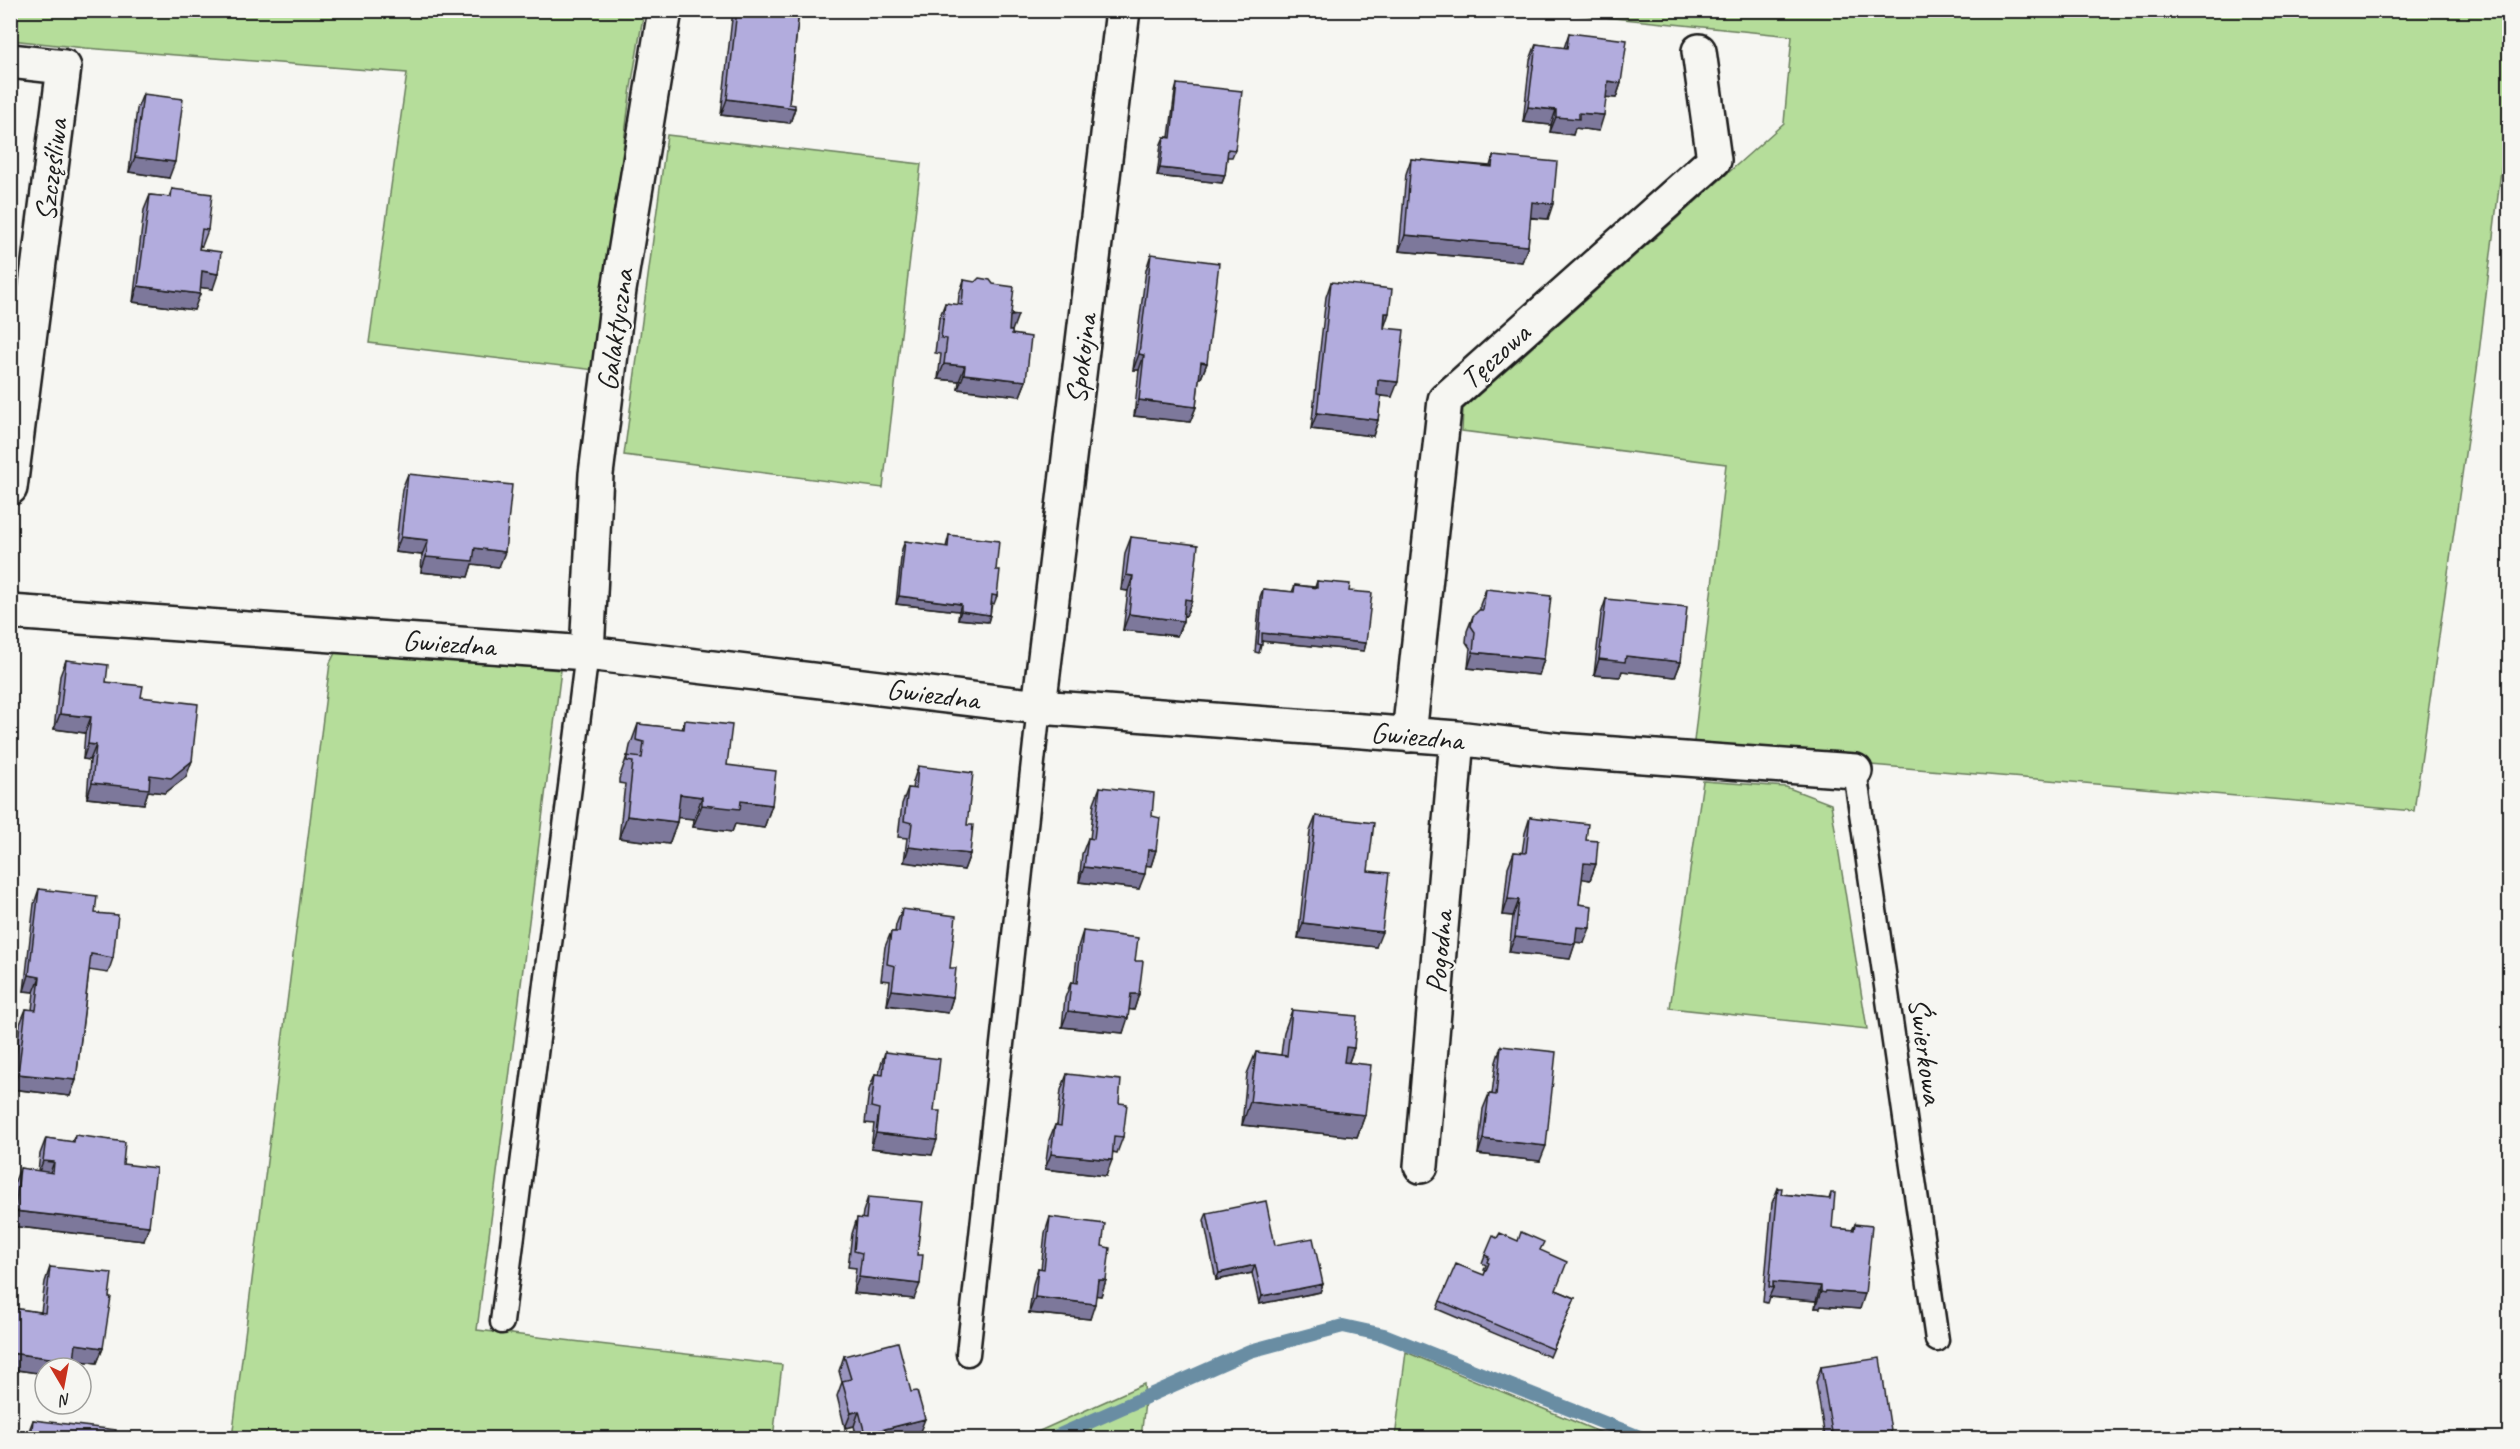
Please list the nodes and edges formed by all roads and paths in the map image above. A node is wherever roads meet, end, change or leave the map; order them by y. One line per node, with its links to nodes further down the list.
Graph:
1 (665, 10): 7 (street, Galaktyczna)
2 (1123, 10): 8 (street, Spokojna)
3 (1700, 51): 9 (street, Tęczowa)
4 (10, 61): 5 (street, Szczęśliwa)
5 (10, 488)
6 (10, 612): 7 (street, Gwiezdna)
7 (587, 653): 8 (street, Gwiezdna); 13 (lane)
8 (1039, 707): 9 (street, Gwiezdna); 15 (lane)
9 (1409, 735): 10 (street, Gwiezdna)
10 (1457, 738): 11 (street, Gwiezdna); 12 (street, Pogodna)
11 (1855, 771): 14 (lane, Świerkowa)
12 (1421, 1166)
13 (502, 1322)
14 (1937, 1340)
15 (968, 1354)

